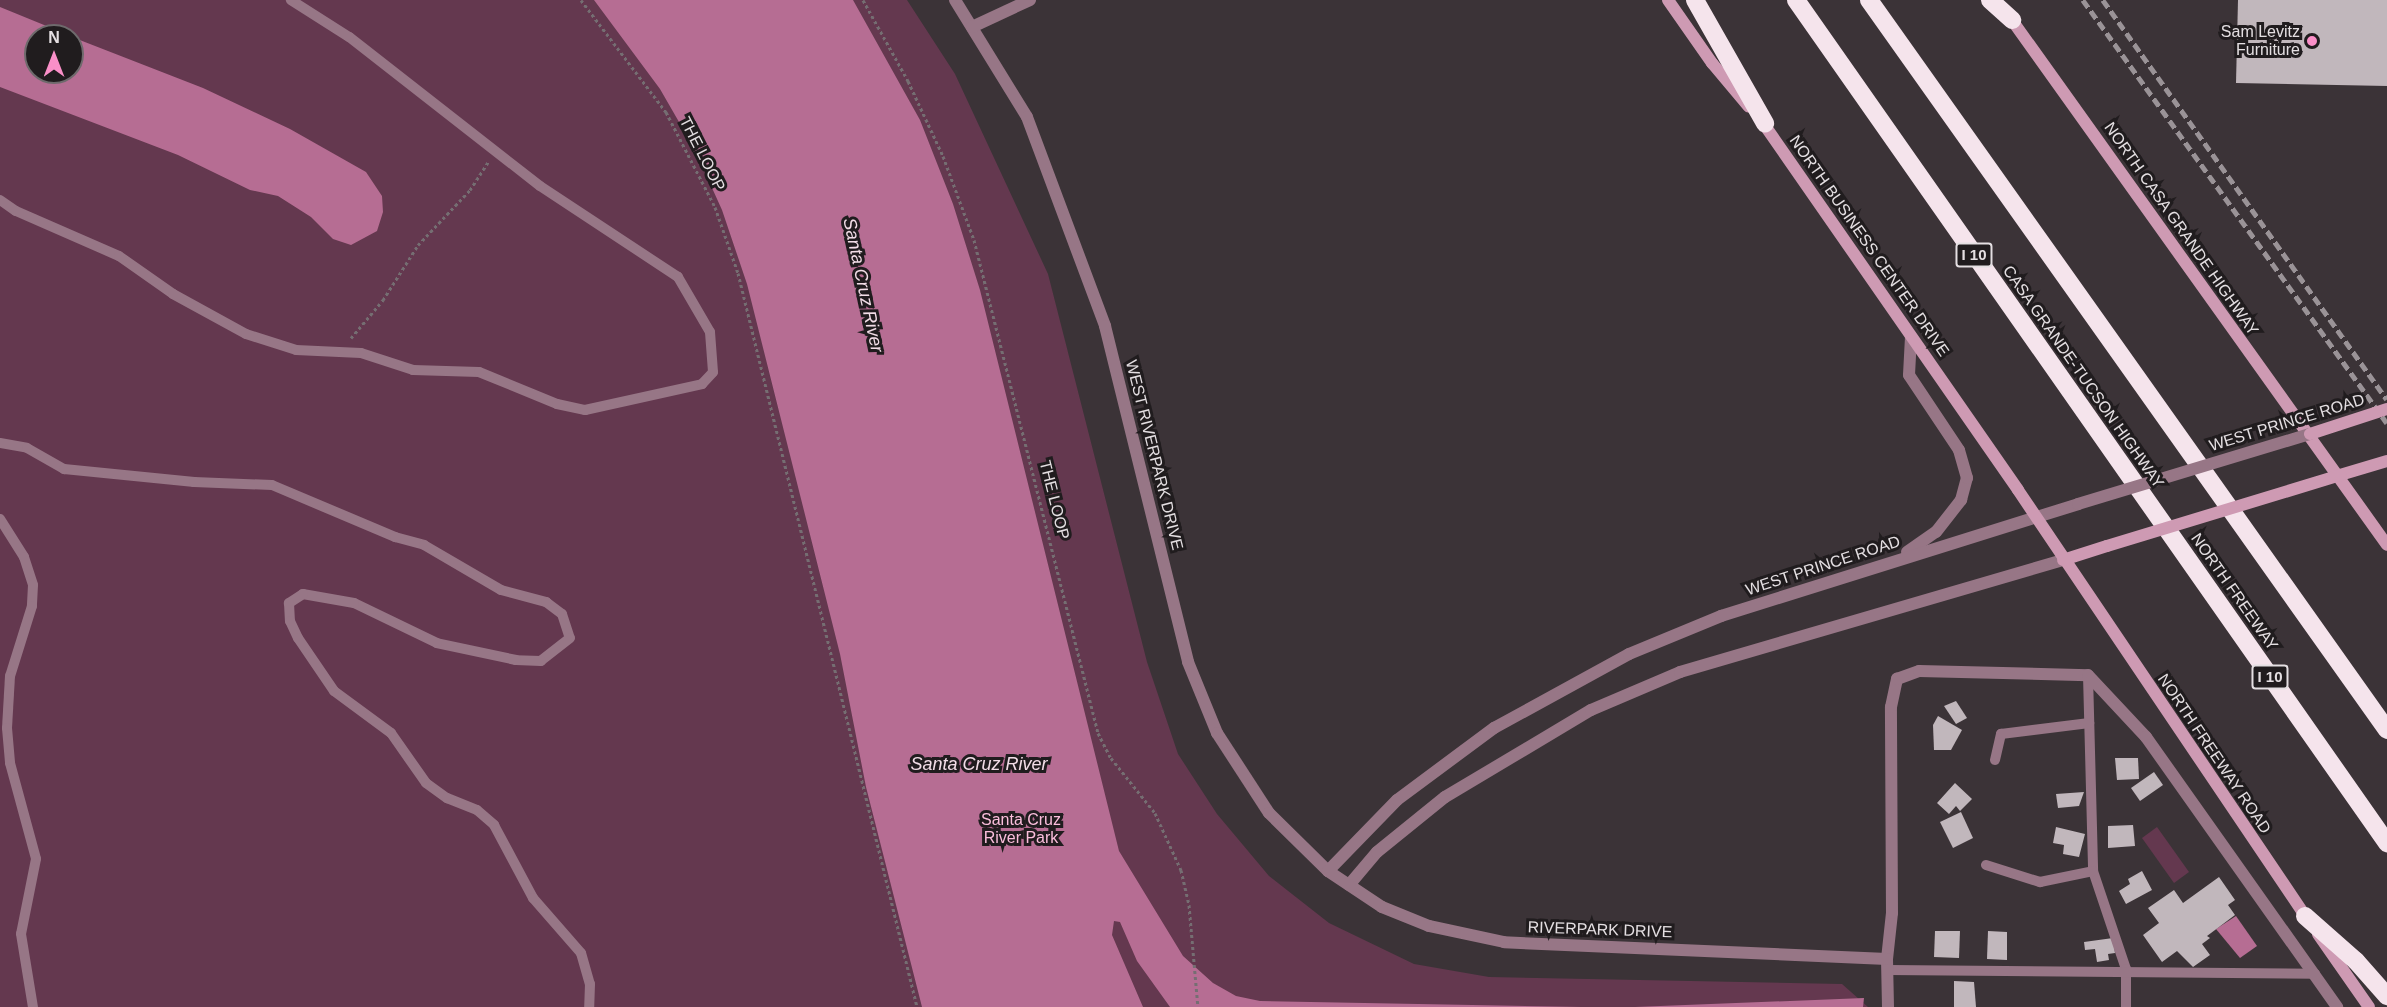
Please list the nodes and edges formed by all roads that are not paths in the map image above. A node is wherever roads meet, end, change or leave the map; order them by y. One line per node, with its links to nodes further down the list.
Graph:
1 (291, 0): 13 (lane)
2 (955, 0): 11 (street, WEST RIVERPARK DRIVE)
3 (1030, 0): 11 (street)
4 (1668, 0): 12 (main road, NORTH BUSINESS CENTER DRIVE)
5 (1695, 0): 12 (highway)
6 (1796, 0): 20 (highway, CASA GRANDE-TUCSON HIGHWAY / I 10)
7 (1869, 0): 28 (highway)
8 (1990, 0): 10 (highway)
9 (1998, 0): 10 (main road, NORTH CASA GRANDE HIGHWAY)
10 (2012, 20): 16 (main road, NORTH CASA GRANDE HIGHWAY)
11 (972, 27): 32 (street, WEST RIVERPARK DRIVE)
12 (1765, 123): 14 (main road, NORTH BUSINESS CENTER DRIVE)
13 (0, 200)
14 (1911, 337): 21 (main road, NORTH BUSINESS CENTER DRIVE); 24 (street)
15 (2387, 409): 16 (main road, WEST PRINCE ROAD, bridge)
16 (2310, 434): 19 (main road, NORTH CASA GRANDE HIGHWAY); 21 (street, WEST PRINCE ROAD, bridge)
17 (0, 442): 41 (lane)
18 (2387, 461): 19 (main road)
19 (2340, 475): 23 (main road); 25 (main road, bridge)
20 (2153, 511): 30 (highway, NORTH FREEWAY / I 10)
21 (2034, 518): 24 (street, WEST PRINCE ROAD); 25 (main road, NORTH FREEWAY ROAD)
22 (0, 519): 40 (lane)
23 (2387, 545)
24 (1896, 560): 32 (street, WEST PRINCE ROAD)
25 (2063, 560): 34 (street); 35 (main road, NORTH FREEWAY ROAD)
26 (2088, 675): 27 (lane); 36 (street); 38 (street)
27 (2089, 723): 29 (lane); 33 (lane)
28 (2387, 730)
29 (1995, 760)
30 (2387, 843)
31 (1986, 865): 33 (lane)
32 (1328, 871): 34 (street, RIVERPARK DRIVE)
33 (2094, 871): 37 (lane)
34 (1349, 885): 36 (street, RIVERPARK DRIVE)
35 (2305, 916): 39 (highway); 45 (main road, NORTH FREEWAY ROAD)
36 (1887, 964): 37 (lane); 42 (street)
37 (2126, 974): 38 (lane); 43 (lane)
38 (2315, 974): 44 (street)
39 (2387, 996)
40 (33, 1007)
41 (589, 1007)
42 (1888, 1007)
43 (2126, 1007)
44 (2337, 1007)
45 (2369, 1007)

